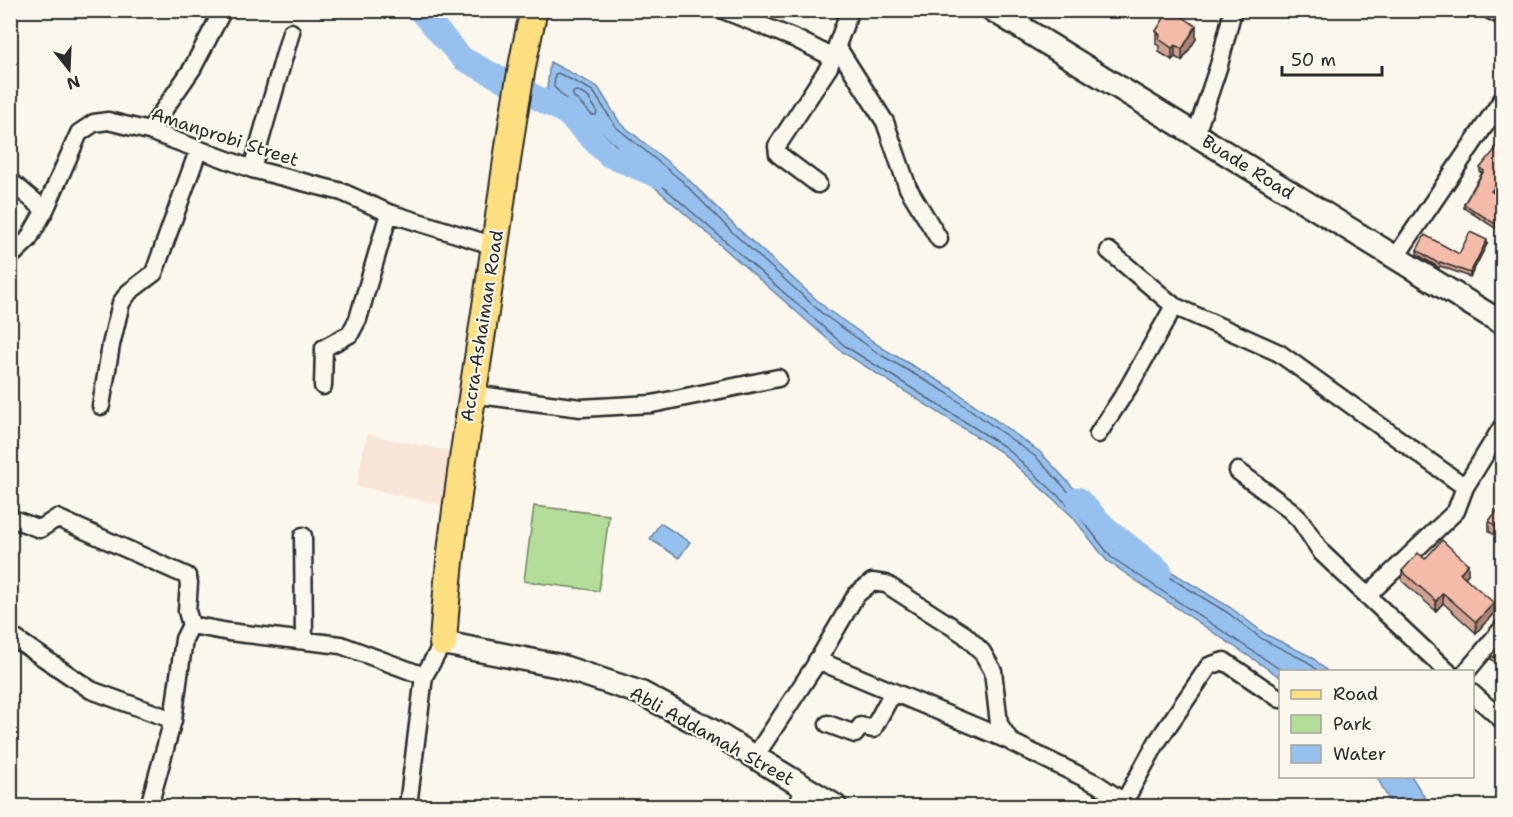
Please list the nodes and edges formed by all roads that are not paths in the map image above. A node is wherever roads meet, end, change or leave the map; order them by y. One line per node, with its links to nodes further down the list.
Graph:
1 (223, 10): 13 (street)
2 (534, 10): 22 (main road, Accra-Ashaiman Road)
3 (723, 10): 11 (street)
4 (850, 10): 11 (street)
5 (993, 10): 9 (street, Buade Road)
6 (1233, 10): 14 (street)
7 (1490, 10): 8 (street)
8 (1503, 16)
9 (1022, 18): 14 (street, Buade Road)
10 (291, 32): 16 (street)
11 (836, 53): 18 (street); 21 (street)
12 (1503, 100): 25 (street)
13 (149, 131): 15 (street, Amanprobi Street); 19 (street, Amanprobi Street)
14 (1196, 134): 25 (street, Buade Road)
15 (198, 151): 16 (street, Amanprobi Street); 31 (street)
16 (252, 169): 20 (street, Amanprobi Street)
17 (10, 181): 19 (street)
18 (818, 184)
19 (45, 210): 24 (street, Amanprobi Street)
20 (389, 213): 22 (street, Amanprobi Street); 29 (street)
21 (939, 239)
22 (495, 246): 30 (main road, Accra-Ashaiman Road)
23 (1109, 251): 26 (street)
24 (10, 257)
25 (1395, 258): 27 (street, Buade Road)
26 (1174, 306): 33 (street); 35 (street)
27 (1503, 323)
28 (778, 378): 30 (street)
29 (323, 386)
30 (471, 394): 43 (main road, Accra-Ashaiman Road)
31 (101, 406)
32 (1503, 427): 35 (street)
33 (1098, 434)
34 (1238, 471): 38 (street)
35 (1465, 487): 38 (street)
36 (10, 518): 39 (street)
37 (303, 536): 42 (street)
38 (1367, 596): 45 (street)
39 (191, 625): 42 (street); 51 (street)
40 (1503, 629): 46 (street)
41 (10, 635): 51 (street)
42 (304, 639): 47 (street)
43 (443, 643): 47 (street); 55 (street, Abli Addamah Street)
44 (817, 660): 48 (street); 54 (street); 55 (street)
45 (1446, 670)
46 (1468, 670)
47 (424, 676): 59 (street)
48 (893, 692): 53 (street); 54 (street)
49 (1474, 694): 52 (street)
50 (1279, 698): 57 (street)
51 (173, 720): 58 (street)
52 (1503, 720)
53 (828, 724)
54 (1011, 742): 57 (street)
55 (754, 758): 56 (street, Abli Addamah Street)
56 (801, 796): 60 (street, Abli Addamah Street)
57 (1127, 804)
58 (148, 807)
59 (408, 807)
60 (835, 807)

